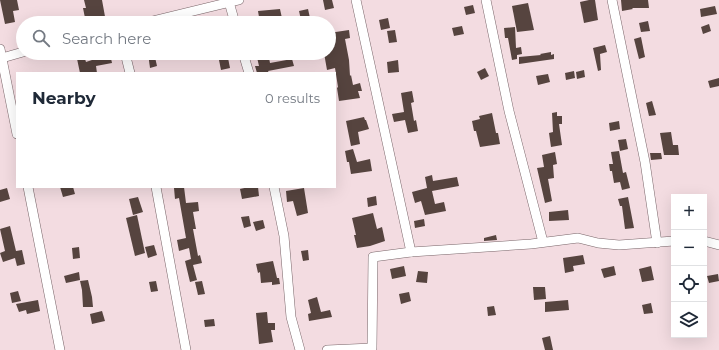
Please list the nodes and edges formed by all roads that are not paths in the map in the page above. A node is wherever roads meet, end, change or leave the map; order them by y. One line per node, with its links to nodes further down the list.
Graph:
1 (239, 0): 5 (street)
2 (356, 0): 23 (street)
3 (486, 0): 19 (street)
4 (612, 0): 21 (street)
5 (229, 2): 6 (street); 7 (street)
6 (172, 16)
7 (233, 16)
8 (16, 52): 9 (street)
9 (1, 53): 14 (street)
10 (127, 60): 12 (street)
11 (245, 60): 13 (street)
12 (130, 72)
13 (249, 72)
14 (16, 129)
15 (28, 188): 24 (street)
16 (156, 188): 25 (street)
17 (274, 188): 26 (street)
18 (671, 241): 21 (street)
19 (543, 242): 21 (street); 23 (street)
20 (707, 242): 22 (street)
21 (657, 243)
22 (719, 245)
23 (411, 252): 27 (street)
24 (60, 350)
25 (186, 350)
26 (300, 350)
27 (327, 350)

